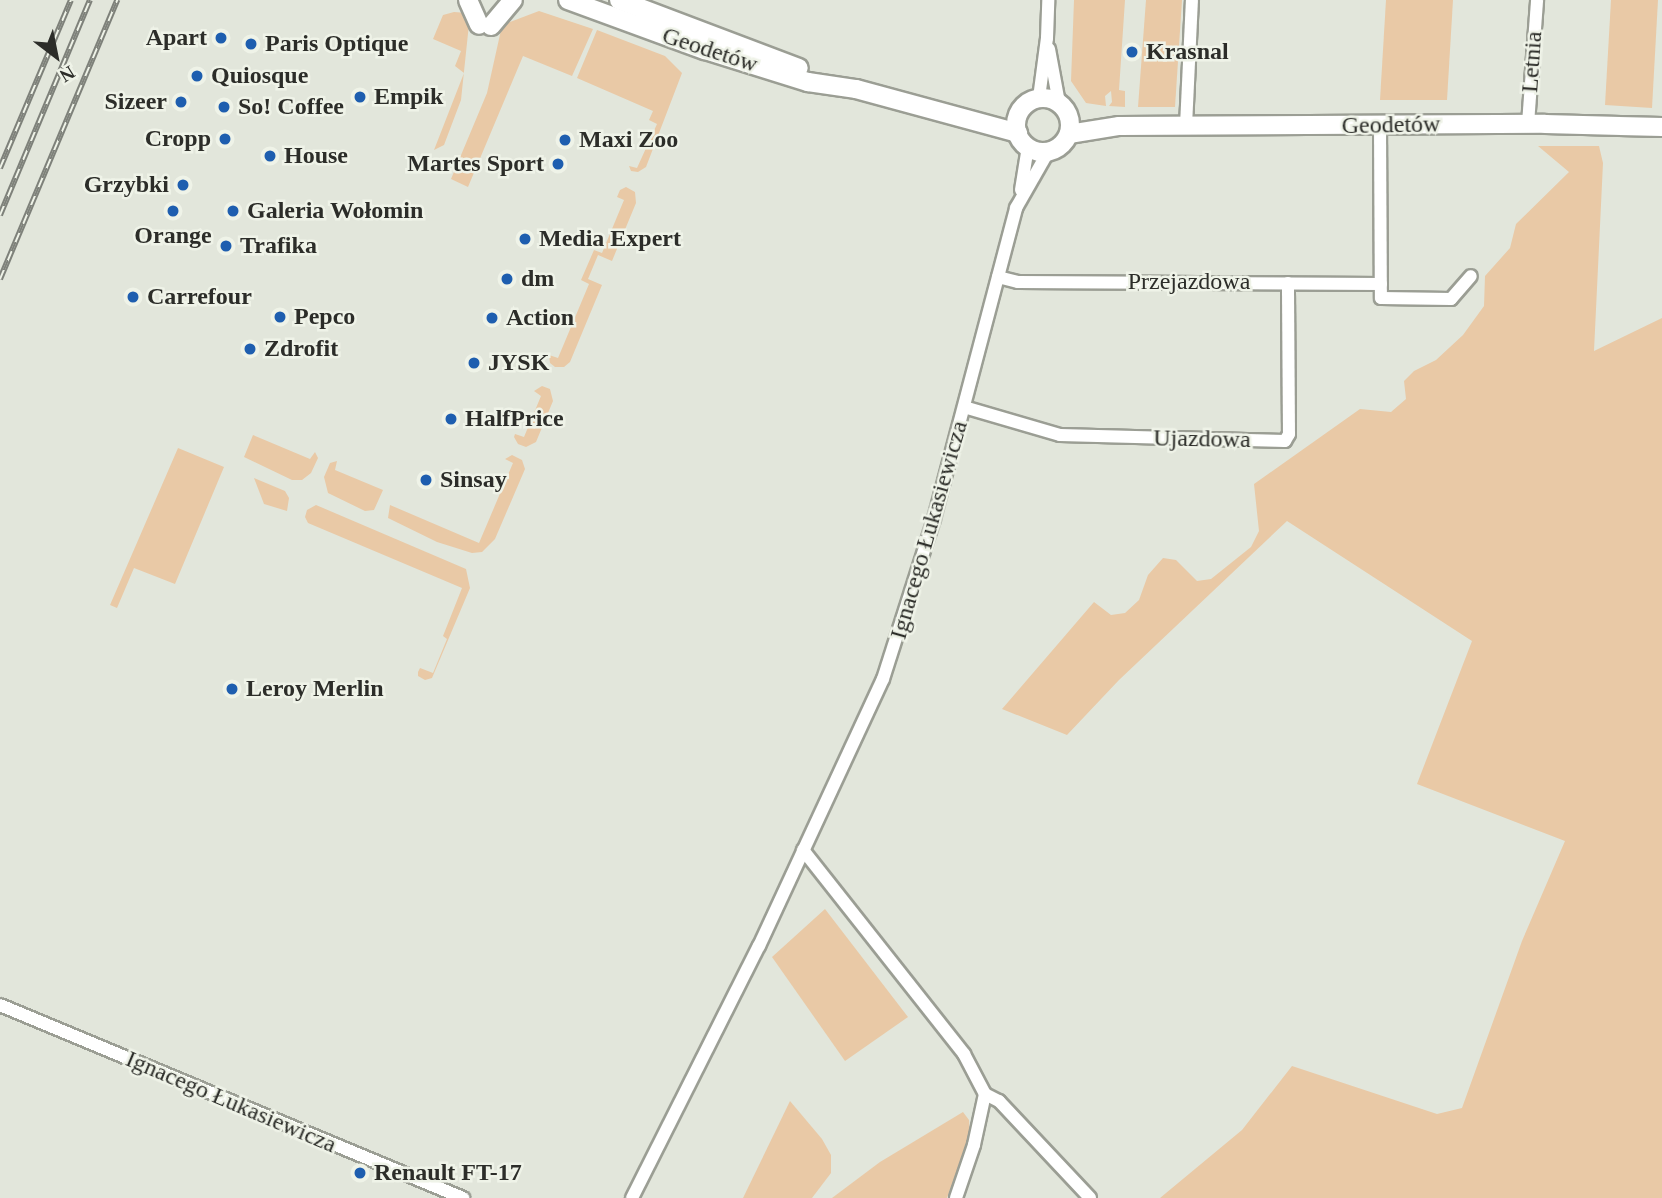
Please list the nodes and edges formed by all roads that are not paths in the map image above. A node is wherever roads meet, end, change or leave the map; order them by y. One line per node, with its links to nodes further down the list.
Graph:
1 (468, 0): 2 (main road)
2 (513, 0)
3 (568, 0): 9 (main road, Geodetów)
4 (619, 0): 9 (main road, Geodetów)
5 (1048, 0): 8 (street)
6 (1192, 0): 14 (street)
7 (1536, 0): 12 (street, Letnia)
8 (1047, 38): 10 (street); 11 (street)
9 (856, 89): 17 (main road, Geodetów)
10 (1039, 98): 11 (main road); 17 (main road)
11 (1063, 108): 13 (main road, Geodetów); 18 (main road)
12 (1528, 124): 15 (main road, Geodetów); 16 (main road, Geodetów)
13 (1119, 126): 14 (main road, Geodetów); 18 (main road, Geodetów)
14 (1186, 126): 15 (main road, Geodetów)
15 (1380, 126): 24 (street)
16 (1662, 127)
17 (1021, 132): 19 (main road); 20 (street, Ignacego Łukasiewicza)
18 (1069, 134): 19 (main road)
19 (1048, 152): 20 (street, Ignacego Łukasiewicza)
20 (1020, 197): 22 (street, Ignacego Łukasiewicza)
21 (1471, 276): 24 (street)
22 (998, 277): 23 (street, Przejazdowa); 25 (street, Ignacego Łukasiewicza)
23 (1288, 283): 24 (street, Przejazdowa); 25 (street, Ujazdowa)
24 (1381, 284)
25 (964, 407): 26 (street, Ignacego Łukasiewicza)
26 (803, 850): 28 (street); 30 (street, Ignacego Łukasiewicza)
27 (0, 1005): 29 (street, Ignacego Łukasiewicza)
28 (985, 1094): 31 (street); 32 (street)
29 (463, 1198)
30 (632, 1198)
31 (956, 1198)
32 (1090, 1198)

